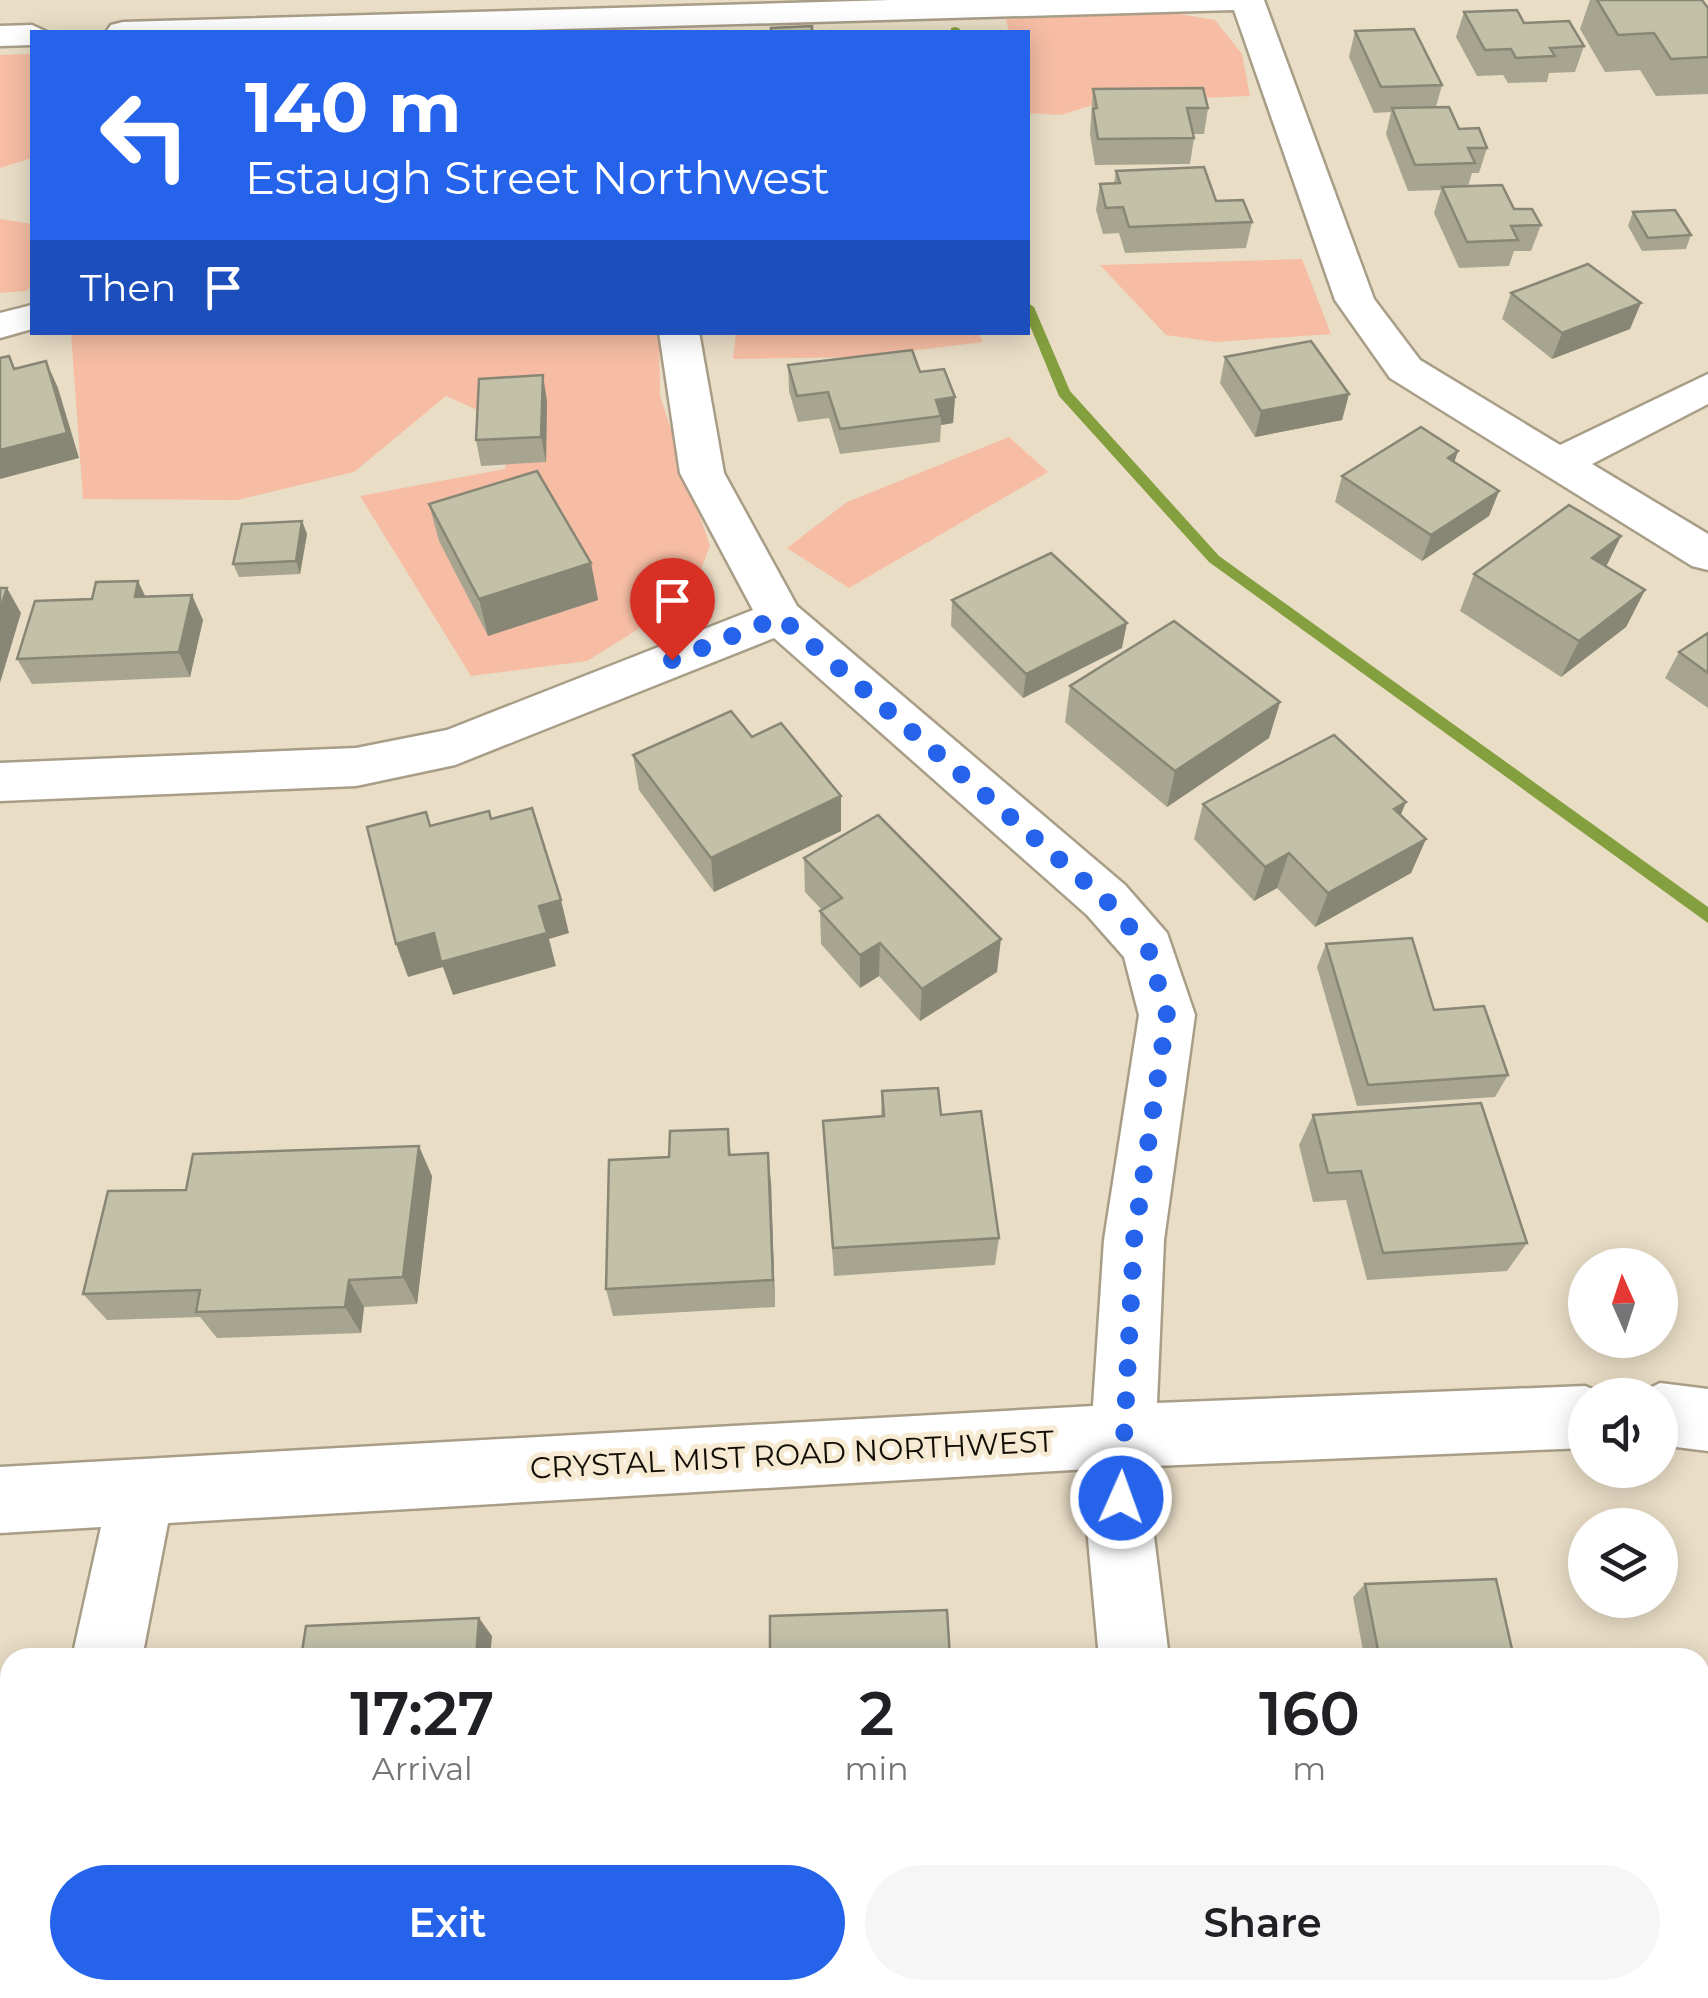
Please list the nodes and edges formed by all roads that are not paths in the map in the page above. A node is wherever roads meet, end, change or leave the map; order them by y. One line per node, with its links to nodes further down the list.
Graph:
1 (1244, 0): 2 (street); 10 (street)
2 (675, 25): 3 (street)
3 (321, 30)
4 (30, 35): 5 (street)
5 (0, 36)
6 (30, 317): 7 (street)
7 (0, 326)
8 (679, 335): 12 (street)
9 (1708, 387): 10 (street)
10 (1558, 464): 11 (street)
11 (1708, 555)
12 (780, 617): 13 (street); 17 (street)
13 (0, 782)
14 (1678, 1416): 16 (street)
15 (1568, 1419): 17 (street, CRYSTAL MIST ROAD NORTHWEST)
16 (1708, 1420)
17 (1123, 1436): 18 (street, CRYSTAL MIST ROAD NORTHWEST); 21 (street)
18 (141, 1492): 19 (street, CRYSTAL MIST ROAD NORTHWEST); 20 (street)
19 (0, 1500)
20 (109, 1648)
21 (1133, 1648)

